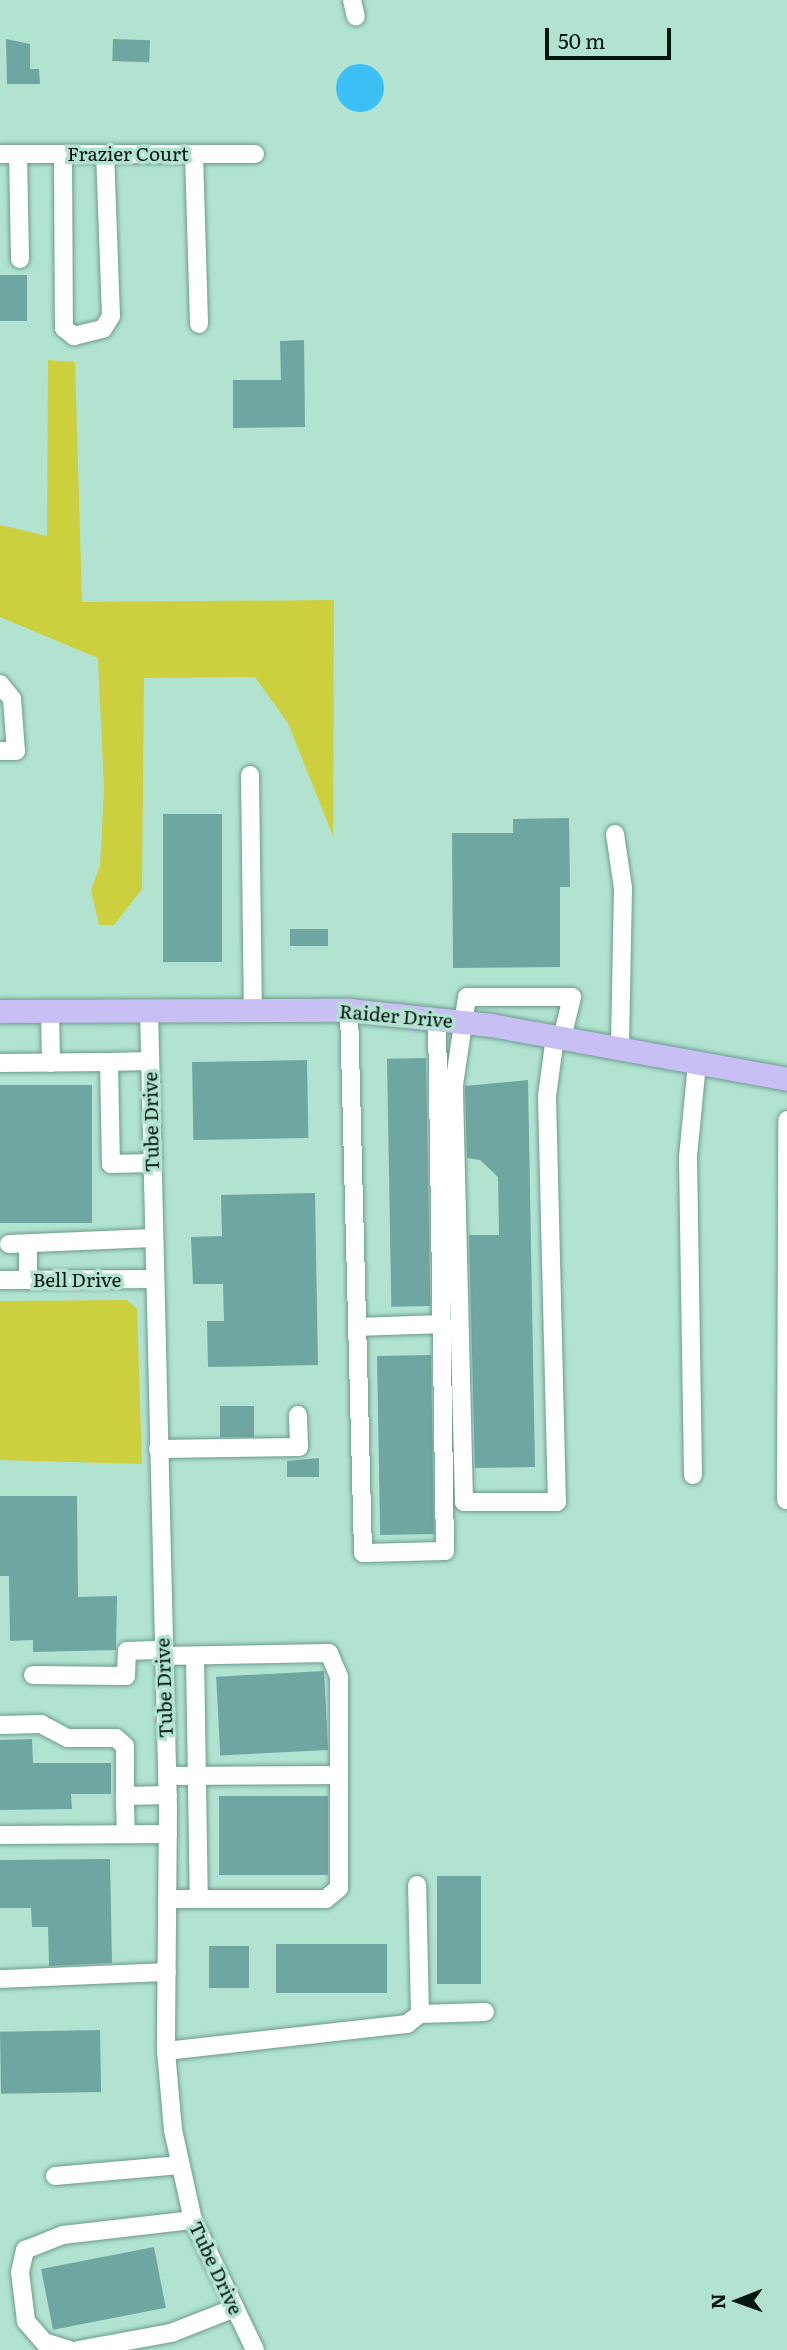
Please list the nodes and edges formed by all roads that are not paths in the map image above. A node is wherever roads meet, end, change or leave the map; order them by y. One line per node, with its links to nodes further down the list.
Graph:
1 (9, 154): 2 (street, Frazier Court); 6 (street)
2 (63, 154): 5 (street, Frazier Court); 5 (street)
3 (255, 154): 4 (street, Frazier Court)
4 (194, 159): 5 (street, Frazier Court); 7 (street)
5 (105, 160)
6 (20, 259)
7 (199, 324)
8 (0, 684): 9 (street)
9 (0, 751)
10 (250, 775): 13 (street)
11 (615, 834): 20 (street)
12 (149, 1010): 13 (main road, Raider Drive); 16 (main road, Raider Drive); 21 (street, Tube Drive)
13 (253, 1010): 14 (main road, Raider Drive)
14 (349, 1010): 17 (main road, Raider Drive); 36 (street)
15 (0, 1011): 16 (main road, Raider Drive)
16 (50, 1011): 24 (street)
17 (437, 1020): 18 (main road, Raider Drive); 35 (street)
18 (462, 1022): 19 (main road, Raider Drive); 19 (street); 19 (street)
19 (559, 1038): 20 (main road, Raider Drive)
20 (620, 1049): 25 (main road, Raider Drive)
21 (150, 1061): 22 (street); 28 (street, Tube Drive)
22 (109, 1062): 24 (street); 28 (street)
23 (0, 1063): 24 (street)
24 (51, 1063)
25 (698, 1063): 26 (main road, Raider Drive); 40 (street)
26 (787, 1079)
27 (787, 1121): 39 (street)
28 (152, 1163): 29 (street, Tube Drive)
29 (153, 1238): 31 (street); 32 (street, Tube Drive)
30 (9, 1244): 31 (street)
31 (28, 1244): 34 (street)
32 (154, 1279): 34 (street, Bell Drive); 38 (street, Tube Drive)
33 (0, 1280): 34 (street, Bell Drive)
34 (28, 1280)
35 (442, 1324): 36 (street); 36 (street)
36 (357, 1327)
37 (298, 1415): 38 (street)
38 (158, 1449): 42 (street, Tube Drive)
39 (786, 1459): 41 (street)
40 (693, 1475)
41 (786, 1500)
42 (163, 1653): 43 (street); 44 (street); 47 (street, Tube Drive)
43 (194, 1656): 46 (street); 48 (street)
44 (33, 1675)
45 (0, 1725): 50 (street)
46 (338, 1774): 48 (street); 56 (street)
47 (167, 1776): 48 (street); 49 (street, Tube Drive)
48 (199, 1776): 56 (street)
49 (168, 1795): 50 (street); 52 (street, Tube Drive)
50 (125, 1796): 51 (street)
51 (125, 1834): 52 (street); 53 (street)
52 (168, 1834): 55 (street, Tube Drive)
53 (0, 1835)
54 (417, 1885): 60 (street)
55 (167, 1899): 56 (street); 57 (street, Tube Drive)
56 (199, 1899)
57 (167, 1972): 58 (street); 61 (street, Tube Drive)
58 (0, 1979)
59 (485, 2012): 60 (street)
60 (420, 2014): 61 (street)
61 (166, 2051): 62 (street, Tube Drive)
62 (180, 2165): 63 (street); 64 (street, Tube Drive)
63 (55, 2175)
64 (193, 2220): 65 (street, Tube Drive); 66 (street)
65 (234, 2308): 67 (street); 68 (street, Tube Drive)
66 (70, 2350)
67 (78, 2350)
68 (255, 2350)

